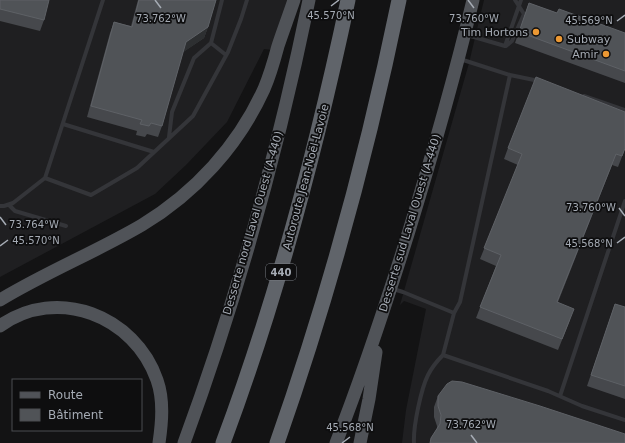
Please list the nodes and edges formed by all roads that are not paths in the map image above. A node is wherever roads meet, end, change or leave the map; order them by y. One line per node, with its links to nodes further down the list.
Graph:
1 (103, 0): 20 (lane)
2 (222, 0): 13 (lane)
3 (247, 0): 14 (lane)
4 (294, 0): 29 (main road)
5 (309, 0): 37 (main road, Desserte nord Laval Ouest (A-440))
6 (348, 0): 38 (highway, Autoroute Jean-Noël-Lavoie / 440)
7 (399, 0): 39 (highway)
8 (473, 0): 12 (main road, Desserte sud Laval Ouest (A-440))
9 (515, 0): 11 (lane)
10 (521, 0): 11 (lane)
11 (519, 6): 12 (lane)
12 (465, 34): 15 (main road, Desserte sud Laval Ouest (A-440))
13 (210, 43): 14 (lane); 21 (lane)
14 (226, 55): 21 (lane)
15 (458, 59): 16 (lane); 28 (main road, Desserte sud Laval Ouest (A-440))
16 (510, 74): 17 (lane); 30 (lane)
17 (543, 82)
18 (580, 95): 19 (lane)
19 (625, 110)
20 (63, 124): 22 (lane); 23 (lane)
21 (169, 138): 22 (lane)
22 (154, 152): 23 (lane)
23 (45, 178): 25 (lane)
24 (625, 201): 34 (lane)
25 (9, 205): 26 (lane); 27 (lane)
26 (0, 206)
27 (66, 226)
28 (390, 288): 30 (lane); 31 (main road, Desserte sud Laval Ouest (A-440))
29 (0, 300)
30 (454, 313): 33 (lane)
31 (379, 324): 40 (main road, Desserte sud Laval Ouest (A-440)); 41 (main road)
32 (0, 326): 36 (main road)
33 (443, 355): 34 (lane); 42 (lane)
34 (560, 396): 35 (lane)
35 (625, 420)
36 (159, 443)
37 (184, 443)
38 (223, 443)
39 (277, 443)
40 (336, 443)
41 (360, 443)
42 (414, 443)

